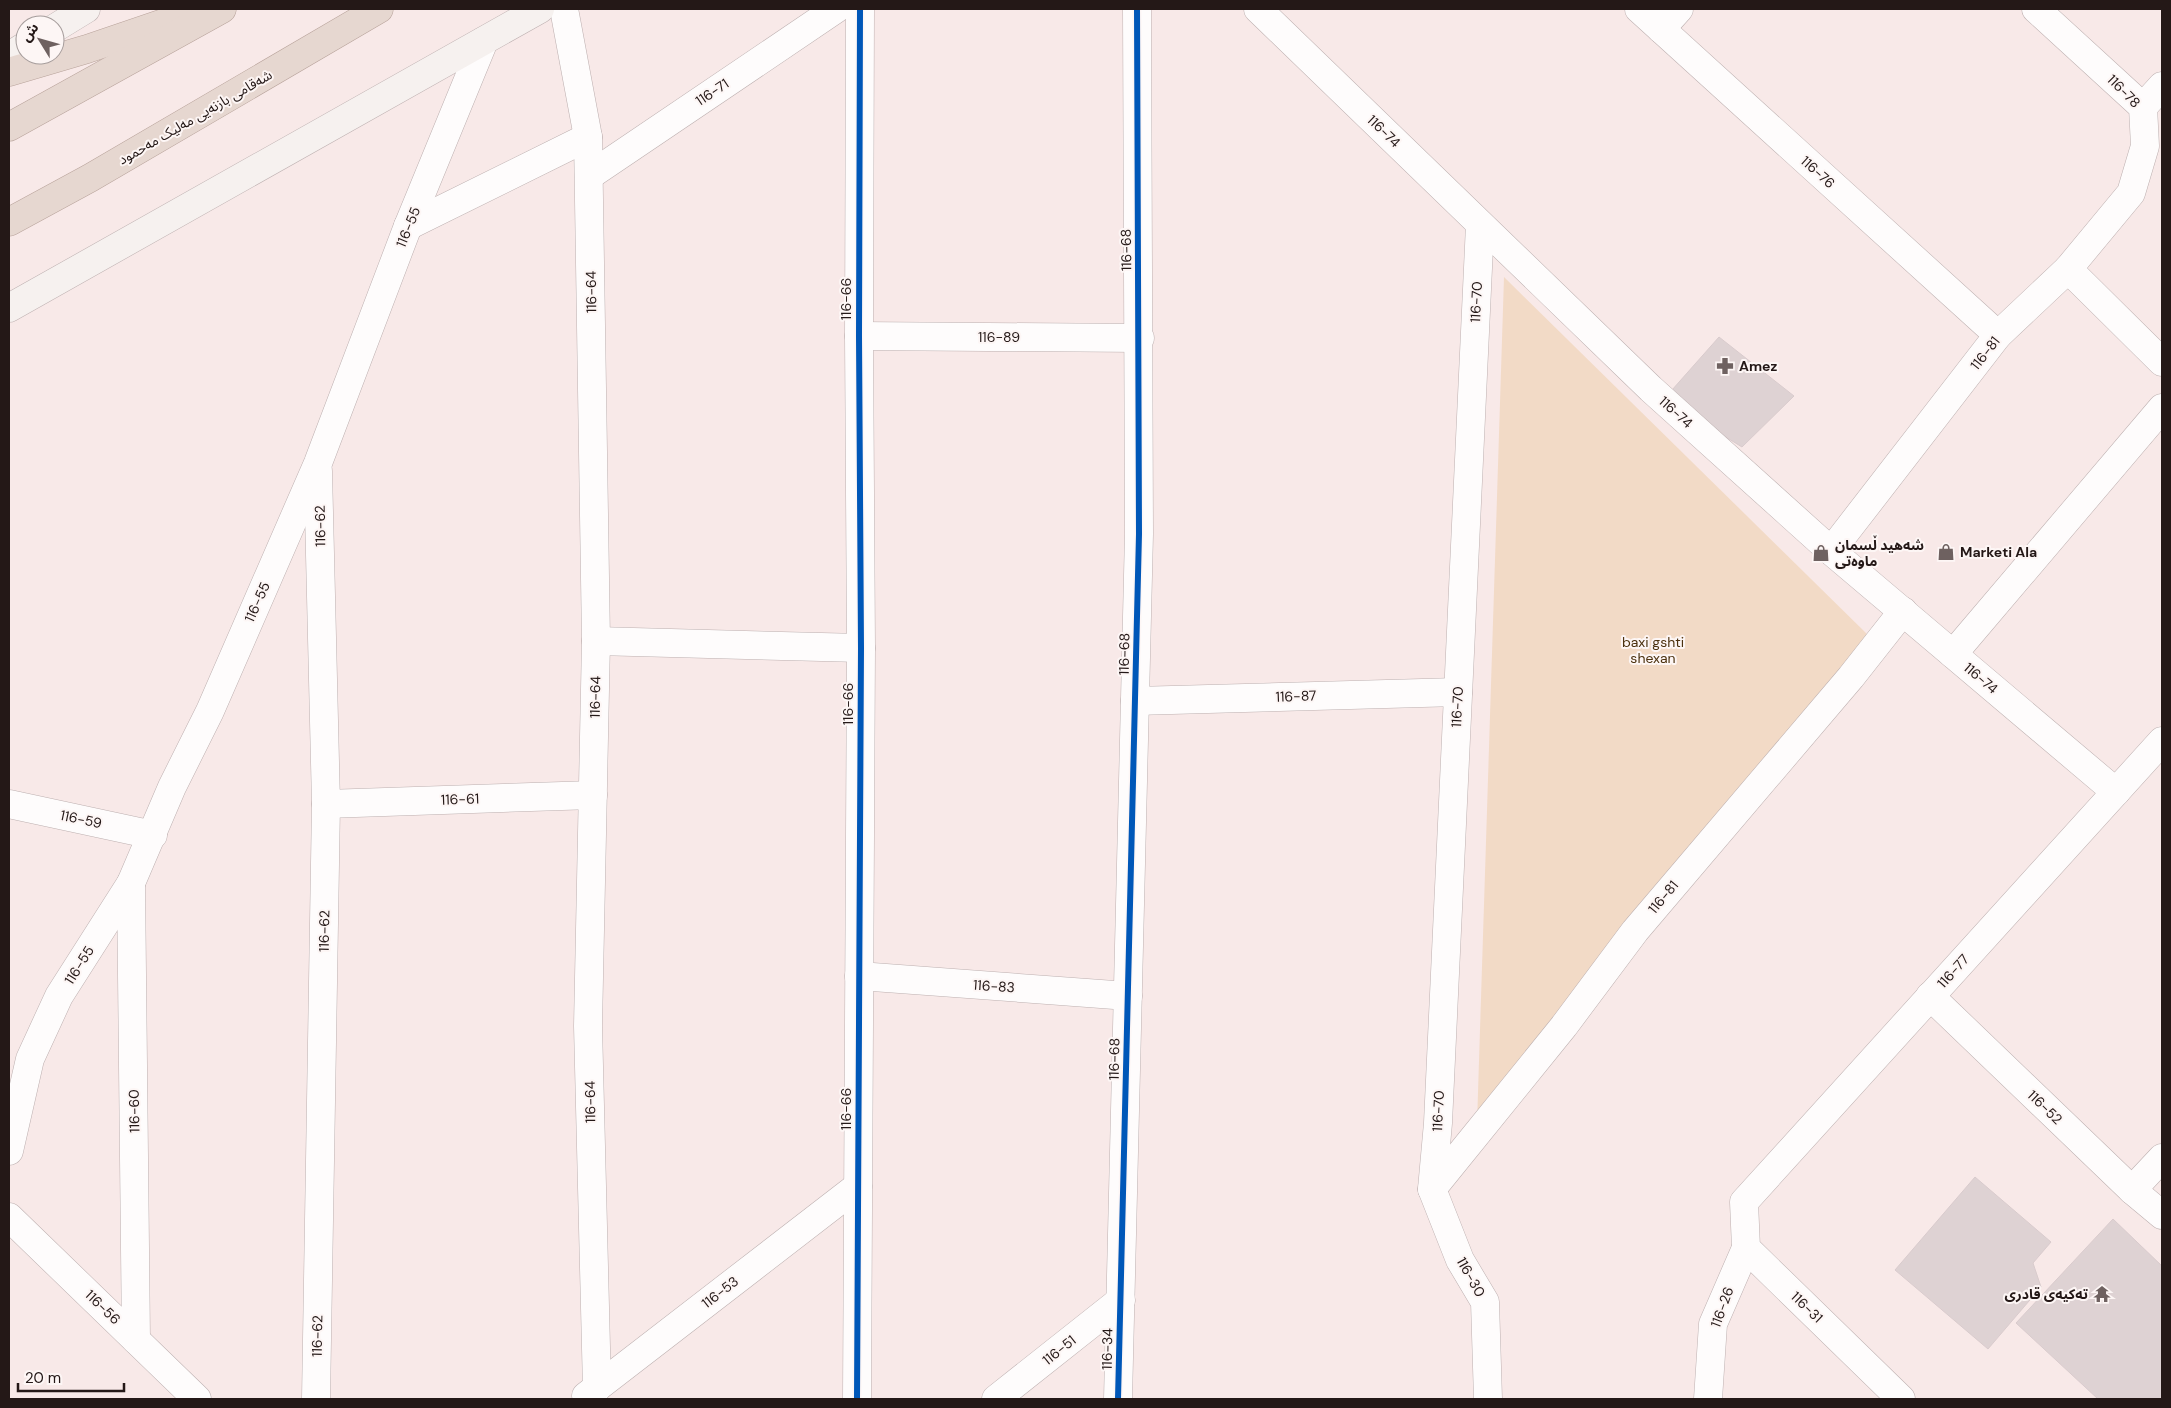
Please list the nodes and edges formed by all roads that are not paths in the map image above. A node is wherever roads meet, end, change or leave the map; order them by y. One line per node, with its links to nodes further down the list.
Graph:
1 (86, 9): 14 (main road)
2 (205, 9): 17 (highway)
3 (222, 9): 20 (highway)
4 (379, 9): 23 (highway, شەقامی بازنەیی مەلیک مەحمود)
5 (540, 9): 16 (main road)
6 (564, 9): 21 (street, 116-64)
7 (836, 9): 22 (street, 116-71)
8 (860, 9): 29 (street, 116-66)
9 (1137, 9): 30 (street, 116-68)
10 (1258, 9): 24 (street, 116-74)
11 (1639, 9): 15 (street, 116-76)
12 (1679, 9): 15 (street)
13 (2036, 9): 19 (street, 116-78)
14 (65, 22)
15 (1661, 29): 28 (street, 116-76)
16 (484, 41): 25 (street, 116-55); 27 (main road)
17 (9, 72)
18 (2162, 86): 19 (street)
19 (2143, 107): 26 (street, 116-78)
20 (9, 127)
21 (588, 137): 22 (street, 116-64); 25 (street)
22 (589, 176): 36 (street, 116-64)
23 (9, 222)
24 (1480, 225): 34 (street, 116-74); 39 (street, 116-70)
25 (408, 226): 33 (street, 116-55)
26 (2068, 269): 28 (street, 116-81); 31 (street)
27 (9, 308)
28 (1998, 335): 34 (street, 116-81)
29 (859, 336): 30 (street, 116-89); 37 (street, 116-66)
30 (1140, 338): 40 (street, 116-68)
31 (2162, 362)
32 (2162, 408): 38 (street)
33 (318, 464): 45 (street, 116-62); 46 (street, 116-55)
34 (1831, 551): 35 (street, 116-74)
35 (1903, 611): 38 (street, 116-74); 54 (street, 116-81)
36 (596, 641): 37 (street); 43 (street, 116-64)
37 (861, 648): 48 (street, 116-66)
38 (1953, 654): 42 (street, 116-74)
39 (1458, 692): 40 (street, 116-87); 54 (street, 116-70)
40 (1135, 701): 49 (street, 116-68)
41 (2162, 741): 42 (street, 116-77)
42 (2116, 792): 50 (street, 116-77)
43 (593, 795): 45 (street, 116-61); 61 (street, 116-64)
44 (9, 804): 46 (street, 116-59)
45 (326, 804): 63 (street, 116-62)
46 (153, 834): 47 (street, 116-55)
47 (131, 883): 51 (street, 116-55); 60 (street, 116-60)
48 (859, 976): 49 (street, 116-83); 53 (street, 116-66)
49 (1128, 996): 59 (street, 116-68)
50 (1930, 996): 55 (street, 116-52); 58 (street, 116-77)
51 (9, 1151)
52 (2162, 1158): 55 (street)
53 (858, 1186): 61 (street, 116-53); 64 (street, 116-66)
54 (1432, 1189): 67 (street, 116-30)
55 (2132, 1190): 56 (street, 116-52)
56 (2162, 1215)
57 (9, 1216): 60 (street, 116-56)
58 (1746, 1248): 68 (street, 116-26); 69 (street, 116-31)
59 (1121, 1300): 65 (street, 116-51); 66 (street, 116-34)
60 (136, 1340): 62 (street, 116-56)
61 (589, 1393)
62 (197, 1399)
63 (316, 1399)
64 (857, 1399)
65 (996, 1399)
66 (1118, 1399)
67 (1488, 1399)
68 (1708, 1399)
69 (1901, 1399)

